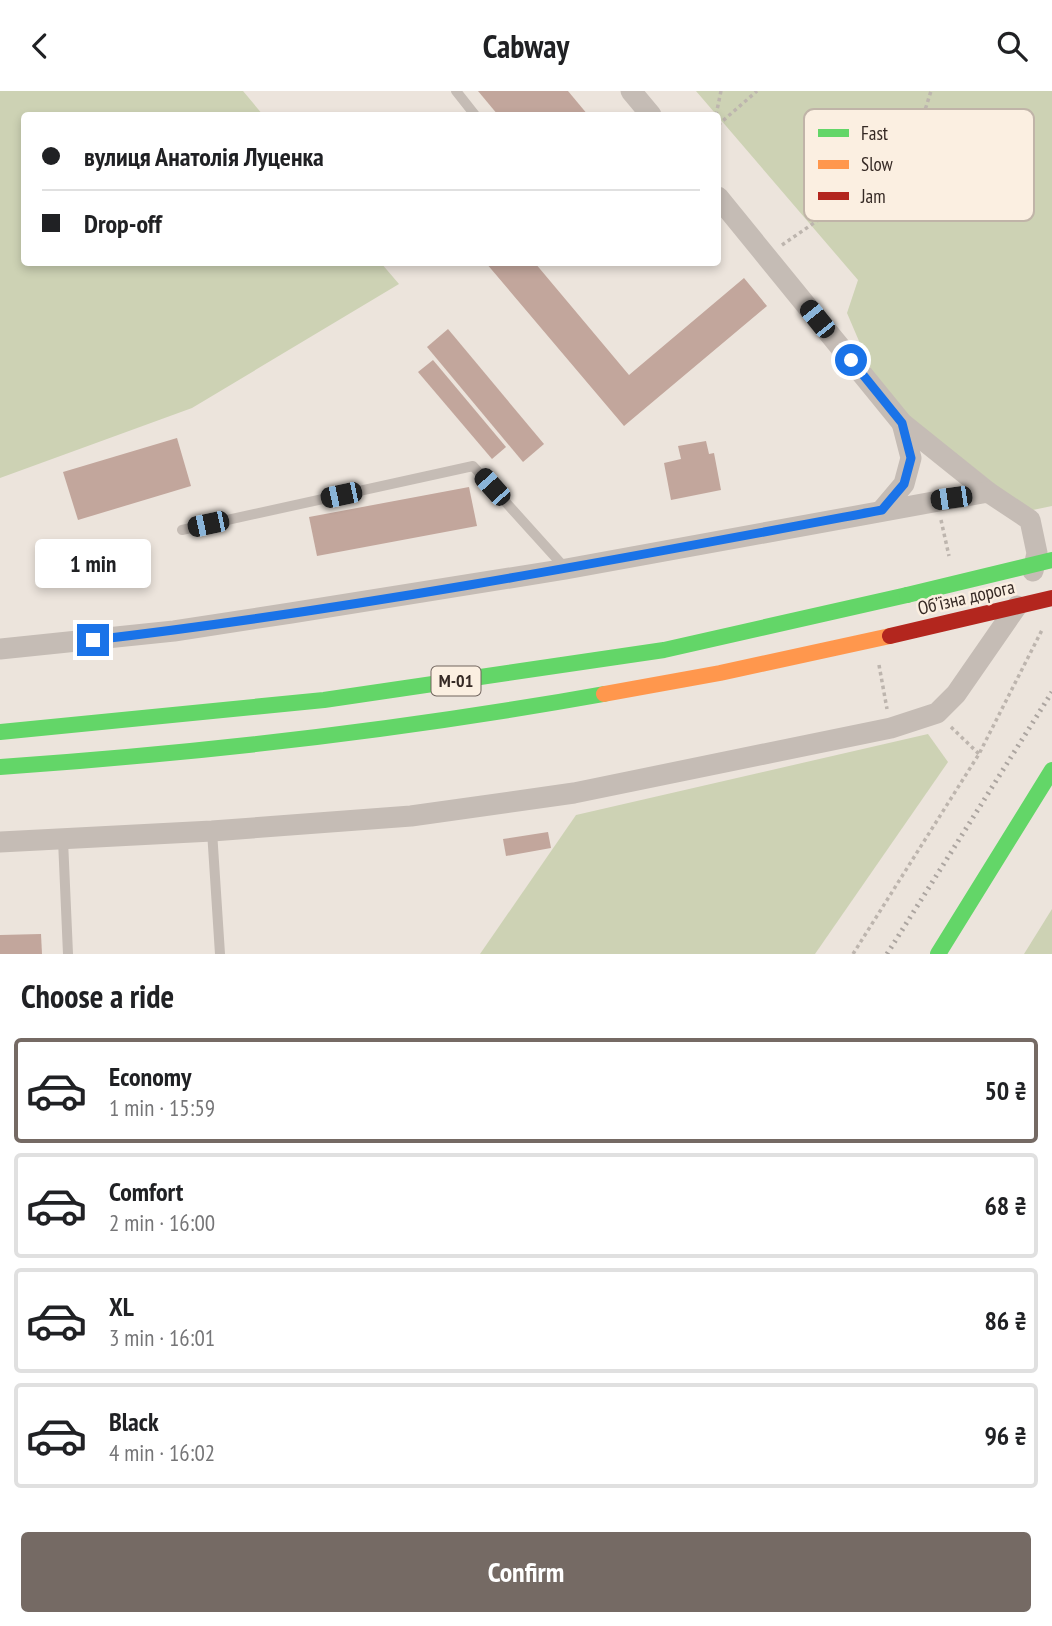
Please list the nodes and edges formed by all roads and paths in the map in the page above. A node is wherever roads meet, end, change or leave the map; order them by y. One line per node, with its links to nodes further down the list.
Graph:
1 (456, 91): 7 (lane)
2 (631, 91): 8 (street)
3 (721, 91): 9 (path)
4 (757, 91): 10 (path)
5 (931, 91): 6 (path)
6 (925, 109)
7 (473, 112)
8 (648, 112)
9 (717, 112)
10 (721, 122)
11 (721, 201): 13 (street)
12 (817, 221): 13 (path)
13 (766, 256): 14 (street)
14 (902, 423): 15 (street); 17 (street)
15 (988, 492): 16 (street); 26 (street)
16 (937, 500): 17 (street); 21 (path)
17 (882, 510): 20 (street)
18 (181, 530): 20 (lane)
19 (1052, 560): 21 (main road, Обʼїзна дорога / М-01, bridge)
20 (566, 569): 25 (street)
21 (955, 584): 28 (main road, Обʼїзна дорога / М-01, bridge)
22 (1052, 598): 24 (main road, Обʼїзна дорога / М-01, bridge)
23 (1046, 622): 29 (path)
24 (882, 638): 27 (path); 30 (main road, М-01)
25 (0, 649)
26 (937, 713): 27 (street); 29 (path)
27 (891, 728): 32 (street)
28 (0, 732)
29 (979, 754): 37 (path)
30 (0, 767)
31 (1052, 770): 38 (main road)
32 (212, 831): 33 (street); 36 (lane)
33 (63, 840): 34 (street); 35 (lane)
34 (0, 842)
35 (68, 954)
36 (220, 954)
37 (853, 954)
38 (938, 954)

